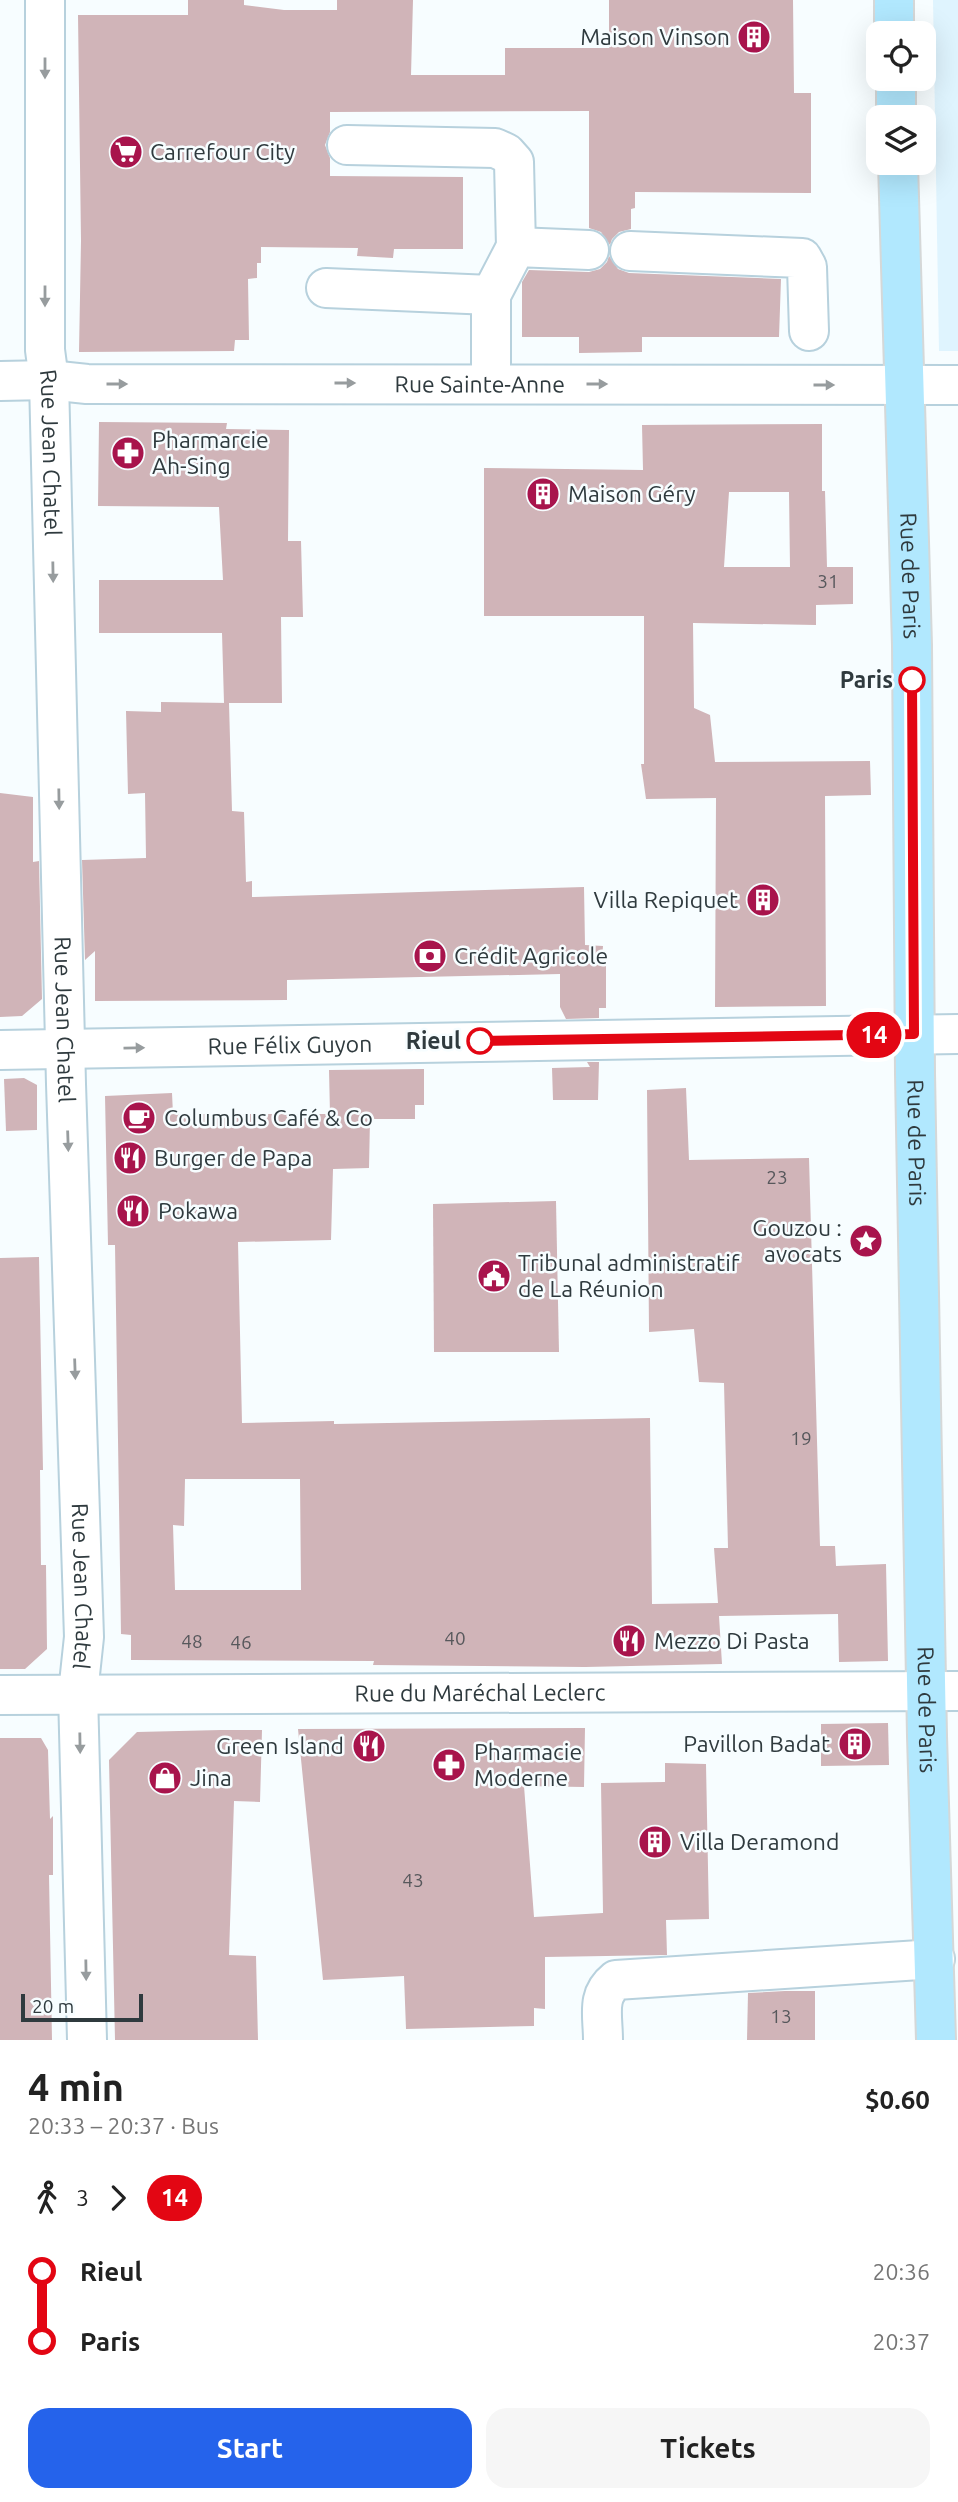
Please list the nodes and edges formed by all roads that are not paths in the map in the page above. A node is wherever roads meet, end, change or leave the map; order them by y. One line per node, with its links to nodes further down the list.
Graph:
1 (45, 0): 12 (street, Rue Jean Chatel, one-way to 12)
2 (894, 0): 3 (main road)
3 (894, 21)
4 (347, 145): 6 (street)
5 (898, 175): 15 (main road, Rue de Paris)
6 (516, 247): 7 (street); 10 (street)
7 (589, 250)
8 (630, 251): 11 (street)
9 (326, 288): 10 (street)
10 (491, 295): 14 (street)
11 (809, 331)
12 (49, 380): 13 (street, Rue Sainte-Anne); 14 (street, Rue Sainte-Anne, one-way to 14); 19 (street, Rue Jean Chatel, one-way to 19)
13 (0, 381)
14 (491, 383): 15 (street, Rue Sainte-Anne, one-way to 15)
15 (904, 385): 16 (street, Rue Sainte-Anne); 17 (main road, Rue de Paris)
16 (958, 385)
17 (914, 1034): 18 (street, Rue Félix Guyon); 19 (street, Rue Félix Guyon, one-way to 17); 21 (main road, Rue de Paris)
18 (958, 1034)
19 (65, 1049): 20 (street, Rue Félix Guyon); 22 (street, Rue Jean Chatel, one-way to 22)
20 (0, 1050)
21 (943, 1691): 22 (street, Rue du Maréchal Leclerc); 24 (main road, Rue de Paris)
22 (78, 1693): 23 (street, Rue du Maréchal Leclerc); 25 (street, Rue Jean Chatel, one-way to 25)
23 (0, 1695)
24 (934, 1959): 26 (street); 27 (main road, Rue de Paris)
25 (87, 2040)
26 (603, 2040)
27 (936, 2040)

